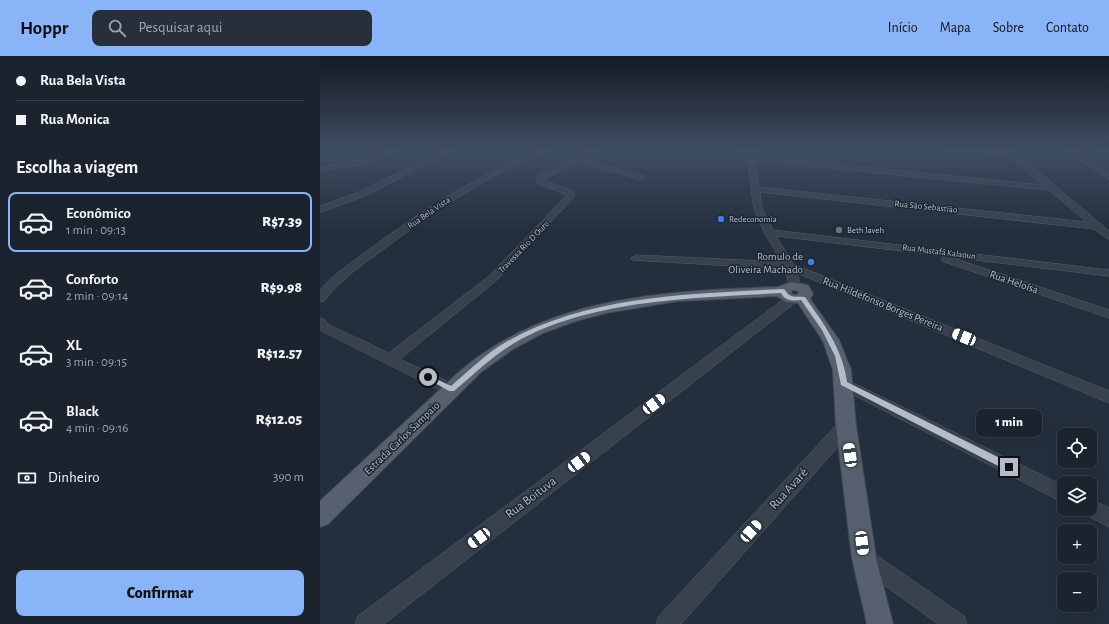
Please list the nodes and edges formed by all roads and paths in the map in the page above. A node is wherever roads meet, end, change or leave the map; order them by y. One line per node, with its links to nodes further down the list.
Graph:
1 (400, 176): 11 (street)
2 (489, 176): 20 (street, Rua Bela Vista)
3 (544, 176): 23 (street, Travessa Rio D Ouro)
4 (633, 176): 8 (street)
5 (754, 176): 10 (street)
6 (944, 176): 9 (street)
7 (1036, 176): 9 (street)
8 (642, 178)
9 (1051, 188): 12 (street)
10 (755, 189): 12 (street, Rua São Sebastião); 13 (street)
11 (320, 209)
12 (1096, 226): 14 (street)
13 (769, 232): 15 (street, Rua Mustafá Kalaoun); 17 (street)
14 (1109, 236)
15 (919, 250): 18 (street, Rua Mustafá Kalaoun); 21 (street, Rua Heloísa)
16 (636, 258): 17 (street, Rua Hildefonso Borges Pereira)
17 (789, 266): 19 (street); 26 (street, Rua Hildefonso Borges Pereira)
18 (1109, 273)
19 (793, 294): 24 (main road); 25 (main road, Estrada Carlos Sampaio); 33 (street, Rua Boituva)
20 (320, 298)
21 (1109, 314)
22 (320, 322): 23 (street)
23 (391, 359): 25 (street)
24 (843, 383): 27 (main road); 28 (street)
25 (452, 390): 30 (main road, Estrada Carlos Sampaio)
26 (1109, 396)
27 (846, 426): 32 (main road); 34 (street, Rua Avaré)
28 (1057, 491)
29 (1097, 512): 31 (street)
30 (320, 516)
31 (1109, 518)
32 (864, 558): 35 (main road); 36 (street)
33 (366, 624)
34 (667, 624)
35 (880, 624)
36 (956, 624)

